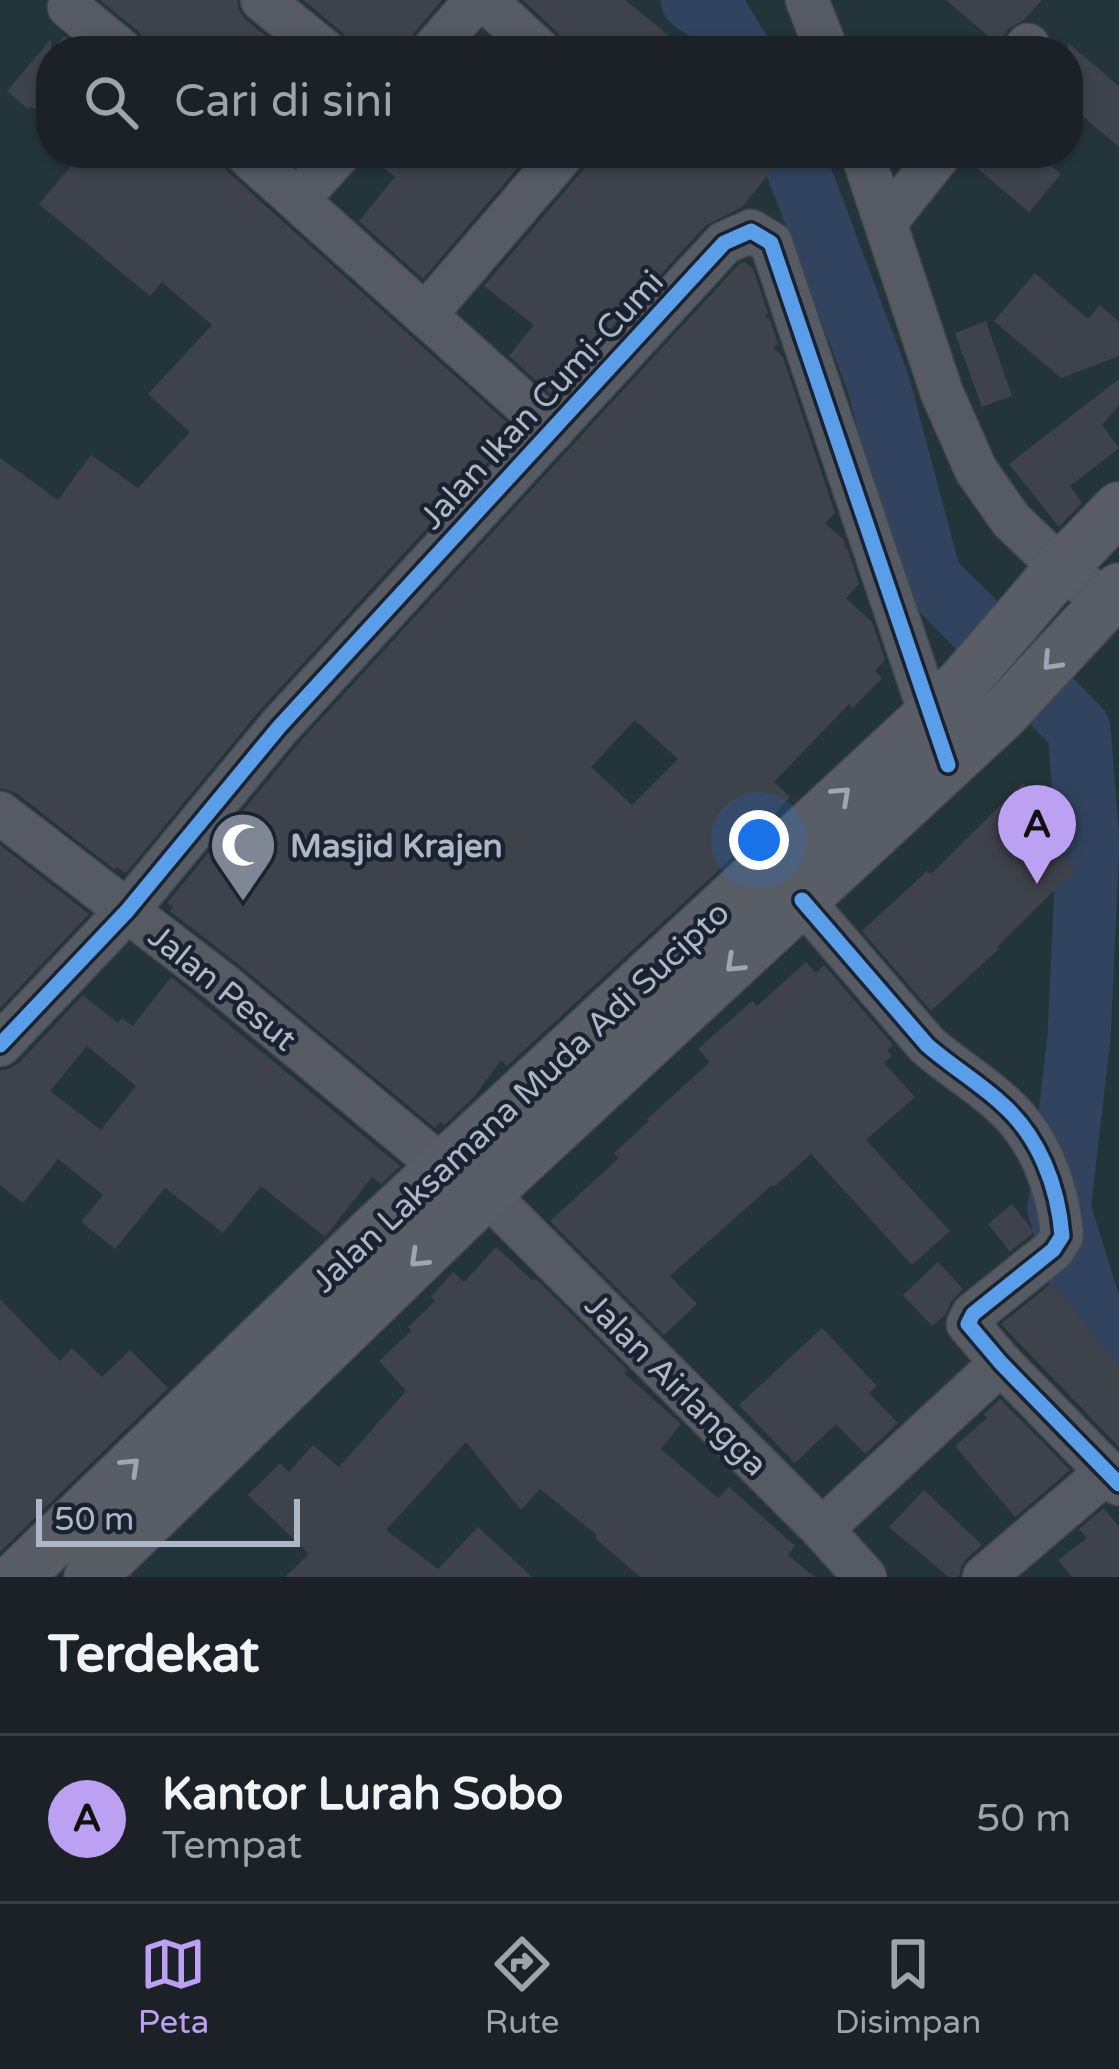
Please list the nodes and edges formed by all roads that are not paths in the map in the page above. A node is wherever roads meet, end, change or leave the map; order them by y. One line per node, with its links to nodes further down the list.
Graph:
1 (262, 0): 6 (street)
2 (481, 0): 7 (street); 8 (street)
3 (807, 0): 9 (street)
4 (69, 8): 5 (street)
5 (104, 36)
6 (306, 36)
7 (446, 36)
8 (523, 36)
9 (821, 36)
10 (262, 168): 15 (street)
11 (326, 168): 15 (street)
12 (551, 168): 17 (street)
13 (867, 168): 16 (street)
14 (929, 168): 16 (street)
15 (298, 199): 17 (street)
16 (886, 222): 20 (street)
17 (425, 316): 18 (street)
18 (553, 430): 22 (street, Jalan Ikan Cumi-Cumi); 26 (street, Jalan Ikan Cumi-Cumi)
19 (1119, 508): 20 (main road, Jalan Laksamana Muda Adi Sucipto)
20 (1052, 580): 21 (street); 22 (main road, Jalan Laksamana Muda Adi Sucipto)
21 (1108, 601): 23 (main road, Jalan Laksamana Muda Adi Sucipto, one-way to 23)
22 (947, 697): 23 (street, Jalan Ikan Cumi-Cumi); 28 (main road, Jalan Laksamana Muda Adi Sucipto, one-way to 22)
23 (948, 765): 25 (main road, Jalan Laksamana Muda Adi Sucipto)
24 (0, 813): 26 (street, Jalan Pesut)
25 (802, 900): 29 (main road, Jalan Laksamana Muda Adi Sucipto, one-way to 29); 30 (street)
26 (127, 911): 27 (street, Jalan Ikan Cumi-Cumi); 28 (street, Jalan Pesut)
27 (0, 1045)
28 (442, 1167): 33 (main road, Jalan Laksamana Muda Adi Sucipto, one-way to 28)
29 (486, 1193): 32 (street, Jalan Airlangga); 34 (main road, Jalan Laksamana Muda Adi Sucipto, one-way to 34)
30 (1001, 1363): 31 (street); 32 (street)
31 (1113, 1478): 36 (street)
32 (821, 1529): 35 (street, Jalan Airlangga)
33 (17, 1577)
34 (90, 1577)
35 (866, 1577)
36 (984, 1577)

